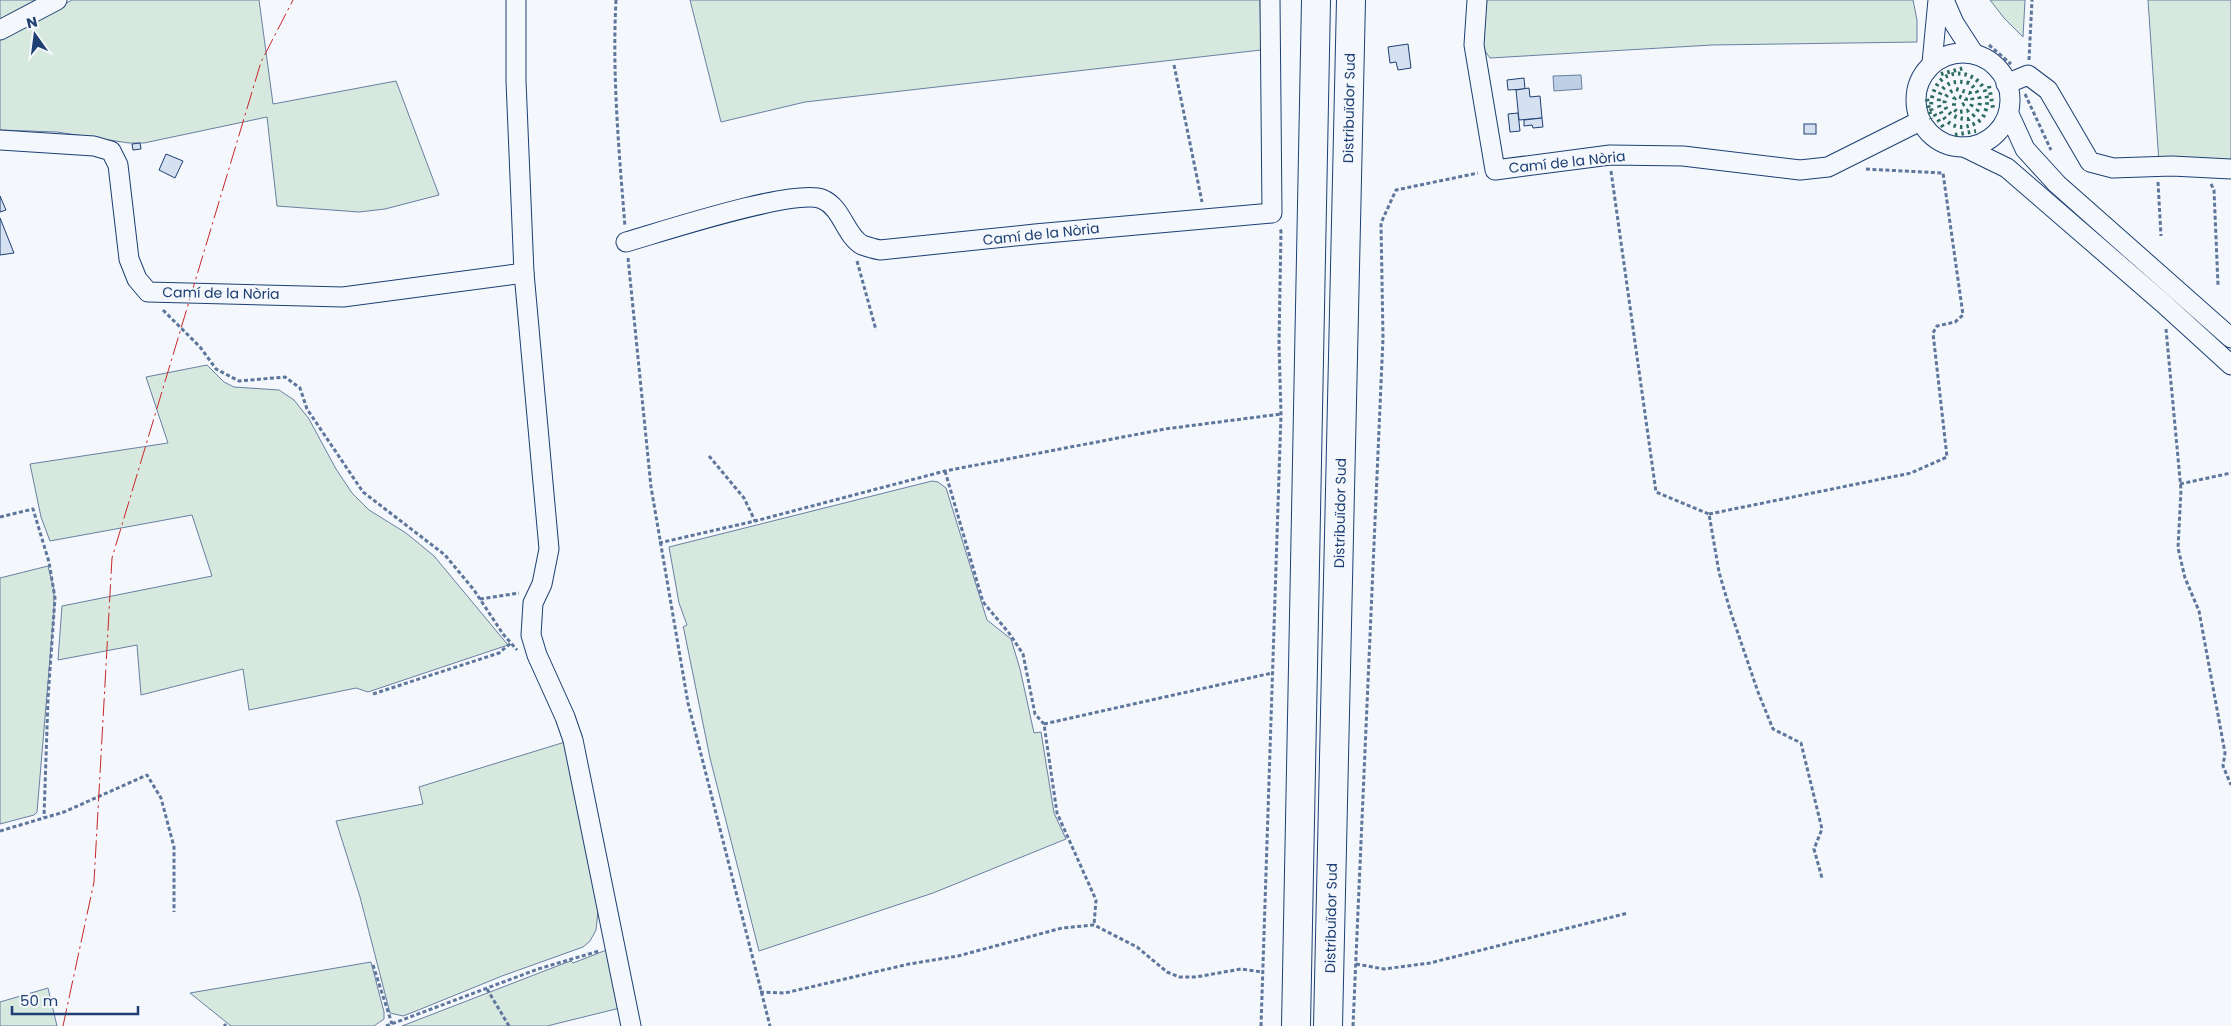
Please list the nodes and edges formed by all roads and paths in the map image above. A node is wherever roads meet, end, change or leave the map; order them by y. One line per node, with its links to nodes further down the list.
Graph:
1 (57, 0): 11 (street)
2 (516, 0): 32 (street)
3 (616, 0): 30 (path)
4 (1270, 0): 27 (street)
5 (1316, 0): 74 (highway)
6 (1351, 0): 75 (highway, Distribuïdor Sud)
7 (1477, 0): 26 (street, Camí de la Nòria)
8 (1938, 0): 13 (street)
9 (1944, 0): 12 (street)
10 (2032, 0): 15 (path)
11 (0, 30)
12 (1974, 54): 13 (street); 16 (street)
13 (1932, 63): 18 (street)
14 (1174, 65): 28 (path)
15 (2028, 75): 16 (street); 23 (street)
16 (2006, 84): 17 (street)
17 (2009, 114): 20 (street); 37 (street)
18 (1920, 121): 20 (street); 22 (street, Camí de la Nòria)
19 (0, 140): 34 (street, Camí de la Nòria)
20 (1964, 147): 35 (street)
21 (1610, 156): 22 (street, Camí de la Nòria); 26 (street, Camí de la Nòria); 44 (path)
22 (1828, 167): 44 (path)
23 (2158, 167): 24 (street); 29 (path)
24 (2211, 168): 25 (street); 33 (path)
25 (2231, 169)
26 (1495, 170): 63 (path)
27 (1272, 213): 28 (street, Camí de la Nòria); 39 (path)
28 (1205, 218): 30 (street, Camí de la Nòria)
29 (2161, 236)
30 (626, 242): 47 (path)
31 (857, 260): 36 (path)
32 (524, 274): 34 (street, Camí de la Nòria); 48 (street)
33 (2218, 285)
34 (148, 292): 49 (path)
35 (2164, 303): 38 (street); 43 (path)
36 (876, 330)
37 (2231, 338)
38 (2231, 365)
39 (1281, 414): 41 (path); 52 (path)
40 (709, 456): 46 (path)
41 (946, 471): 46 (path); 54 (path)
42 (2231, 473): 43 (path)
43 (2180, 484): 55 (path)
44 (1709, 514): 58 (path)
45 (0, 517): 56 (path)
46 (755, 521): 47 (path)
47 (659, 543): 67 (path)
48 (537, 594): 49 (path); 51 (street)
49 (480, 599): 50 (path)
50 (511, 643): 51 (path); 53 (path)
51 (537, 655): 62 (street)
52 (1272, 673): 54 (path); 65 (path)
53 (373, 694)
54 (1044, 724): 61 (path)
55 (2231, 785)
56 (44, 817): 57 (path); 59 (path)
57 (0, 832)
58 (1822, 878)
59 (174, 912)
60 (1628, 912): 63 (path)
61 (1094, 925): 65 (path); 67 (path)
62 (614, 947): 66 (path); 71 (street)
63 (1356, 964): 76 (path)
64 (374, 965): 68 (path)
65 (1262, 972): 73 (path)
66 (487, 989): 68 (path); 70 (path)
67 (760, 992): 72 (path)
68 (392, 1024): 69 (path)
69 (386, 1026)
70 (509, 1026)
71 (630, 1026)
72 (770, 1026)
73 (1261, 1026)
74 (1296, 1026)
75 (1328, 1026)
76 (1353, 1026)

